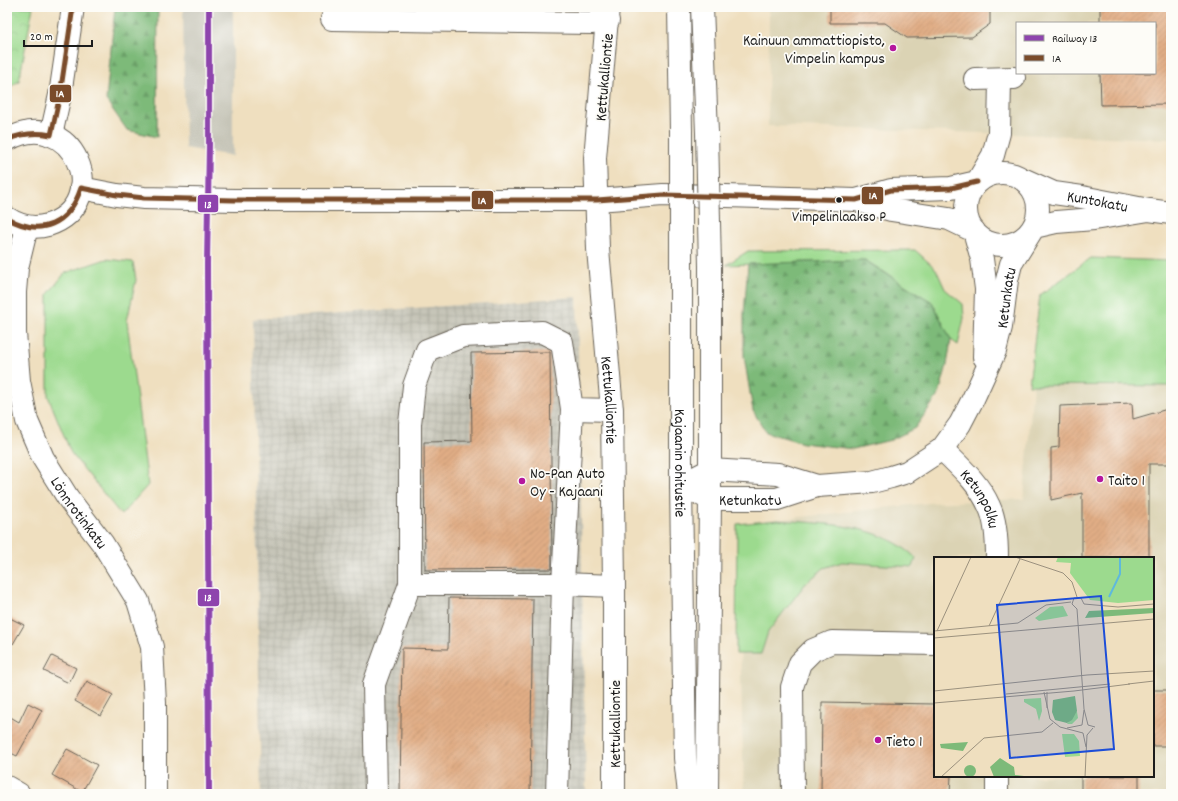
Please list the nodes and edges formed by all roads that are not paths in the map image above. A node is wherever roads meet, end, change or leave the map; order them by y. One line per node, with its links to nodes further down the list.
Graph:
1 (73, 7): 8 (main road)
2 (679, 7): 26 (main road, Kajaanin ohitustie, bridge)
3 (702, 7): 25 (main road, Kajaanin ohitustie, bridge)
4 (608, 14): 5 (main road); 13 (main road, Kettukalliontie)
5 (332, 19)
6 (975, 79): 7 (main road)
7 (999, 133): 10 (main road); 11 (main road)
8 (51, 135): 9 (main road); 12 (main road)
9 (7, 140)
10 (1026, 180): 11 (main road); 15 (main road, Kuntokatu); 19 (main road)
11 (977, 182): 14 (main road); 20 (main road)
12 (81, 188): 13 (main road); 18 (main road)
13 (597, 200): 14 (main road); 23 (main road, Kettukalliontie)
14 (856, 200): 20 (main road)
15 (1148, 210): 16 (main road, Kuntokatu); 19 (main road)
16 (1171, 213)
17 (7, 218): 18 (main road)
18 (27, 227): 37 (main road, Lönnrotinkatu)
19 (1034, 227): 20 (main road); 21 (main road, Ketunkatu)
20 (974, 231): 21 (main road, Ketunkatu)
21 (985, 372): 24 (main road, Ketunkatu)
22 (572, 409): 23 (main road); 30 (main road); 31 (main road)
23 (612, 410): 32 (main road, Kettukalliontie)
24 (942, 449): 27 (main road, Ketunkatu); 29 (main road, Ketunpolku)
25 (710, 470): 26 (main road, Ketunkatu); 27 (main road, Ketunkatu); 28 (main road, Kajaanin ohitustie)
26 (681, 486): 28 (main road, Ketunkatu); 41 (main road, Kajaanin ohitustie)
27 (817, 486): 28 (main road, Ketunkatu)
28 (710, 499): 42 (main road, Kajaanin ohitustie)
29 (997, 557)
30 (410, 584): 31 (main road); 38 (main road)
31 (563, 584): 32 (main road); 39 (main road)
32 (614, 586): 40 (main road, Kettukalliontie)
33 (934, 644): 43 (main road)
34 (997, 777): 44 (main road)
35 (7, 787): 36 (main road)
36 (19, 794)
37 (155, 794)
38 (376, 794)
39 (557, 794)
40 (614, 794)
41 (688, 794)
42 (707, 794)
43 (793, 794)
44 (997, 794)

